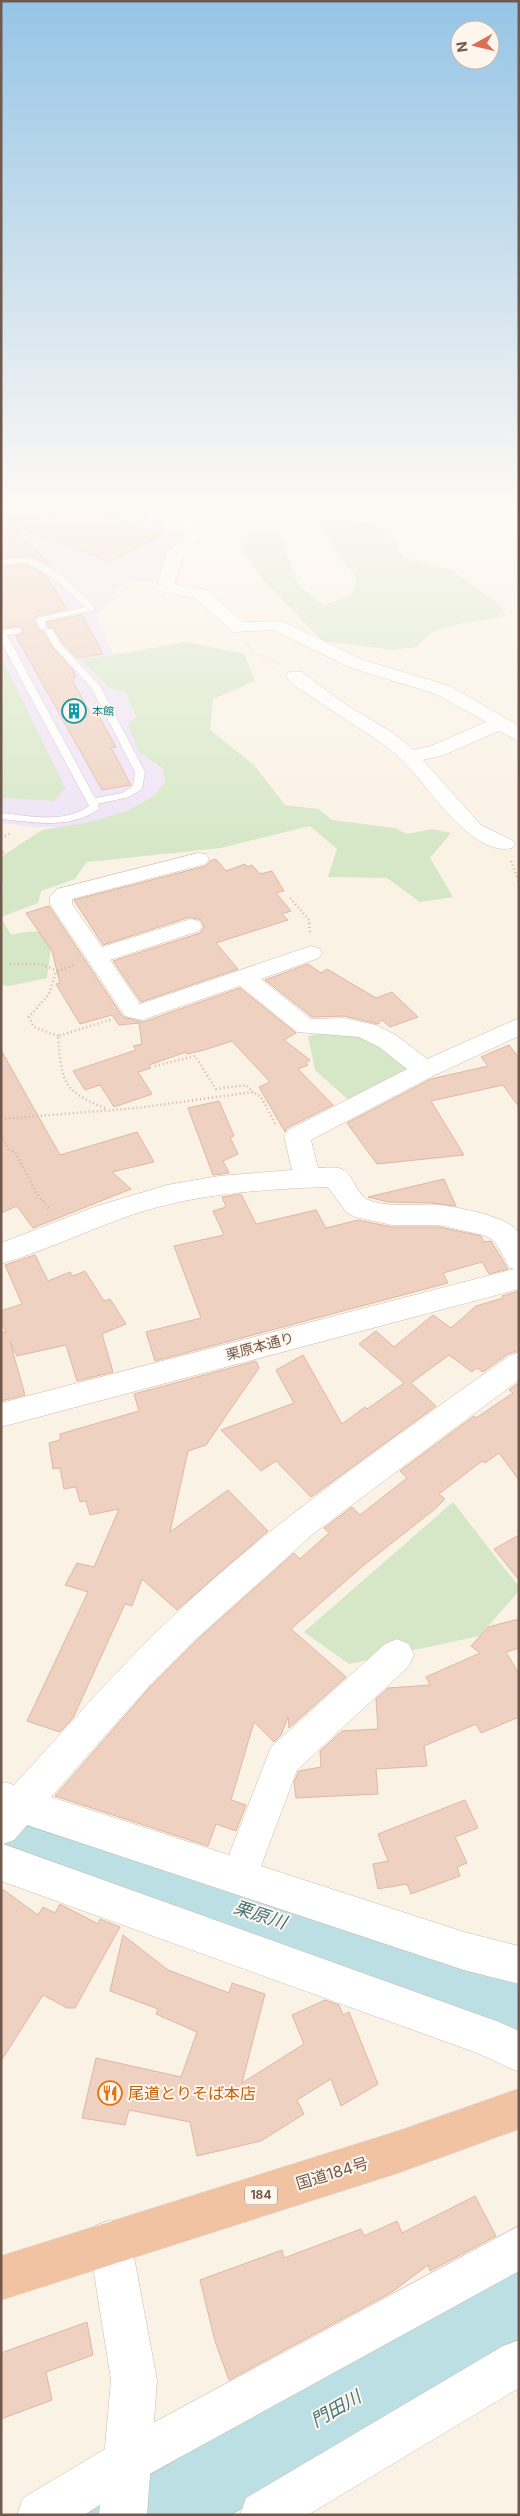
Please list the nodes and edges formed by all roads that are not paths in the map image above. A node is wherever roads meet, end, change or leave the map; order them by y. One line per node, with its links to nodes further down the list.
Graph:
1 (47, 618): 4 (lane)
2 (228, 618): 8 (street)
3 (33, 628): 4 (lane)
4 (47, 629): 11 (lane)
5 (18, 630): 6 (lane)
6 (2, 633): 11 (lane)
7 (295, 676): 10 (street)
8 (500, 723): 9 (street); 10 (street)
9 (519, 735)
10 (410, 757): 13 (street)
11 (92, 802): 12 (lane)
12 (1, 816)
13 (505, 844)
14 (198, 859): 17 (street)
15 (192, 926): 17 (street)
16 (311, 952): 18 (street)
17 (98, 956): 18 (street)
18 (243, 976): 20 (street)
19 (519, 1026): 20 (street)
20 (424, 1070): 21 (street)
21 (307, 1178): 22 (street); 23 (street)
22 (1, 1254)
23 (519, 1260)
24 (519, 1278): 26 (street, 栗原本通り)
25 (519, 1364): 28 (street)
26 (1, 1415)
27 (397, 1656): 30 (street)
28 (9, 1811): 30 (street)
29 (1, 1862): 32 (street)
30 (238, 1877): 31 (street)
31 (519, 1965)
32 (519, 2052)
33 (519, 2109): 34 (highway, 国道184号 / 184)
34 (110, 2241): 36 (highway, 国道184号 / 184); 38 (street)
35 (519, 2247): 38 (street)
36 (1, 2278)
37 (519, 2362): 39 (street)
38 (125, 2489): 40 (street)
39 (287, 2508)
40 (40, 2515)

